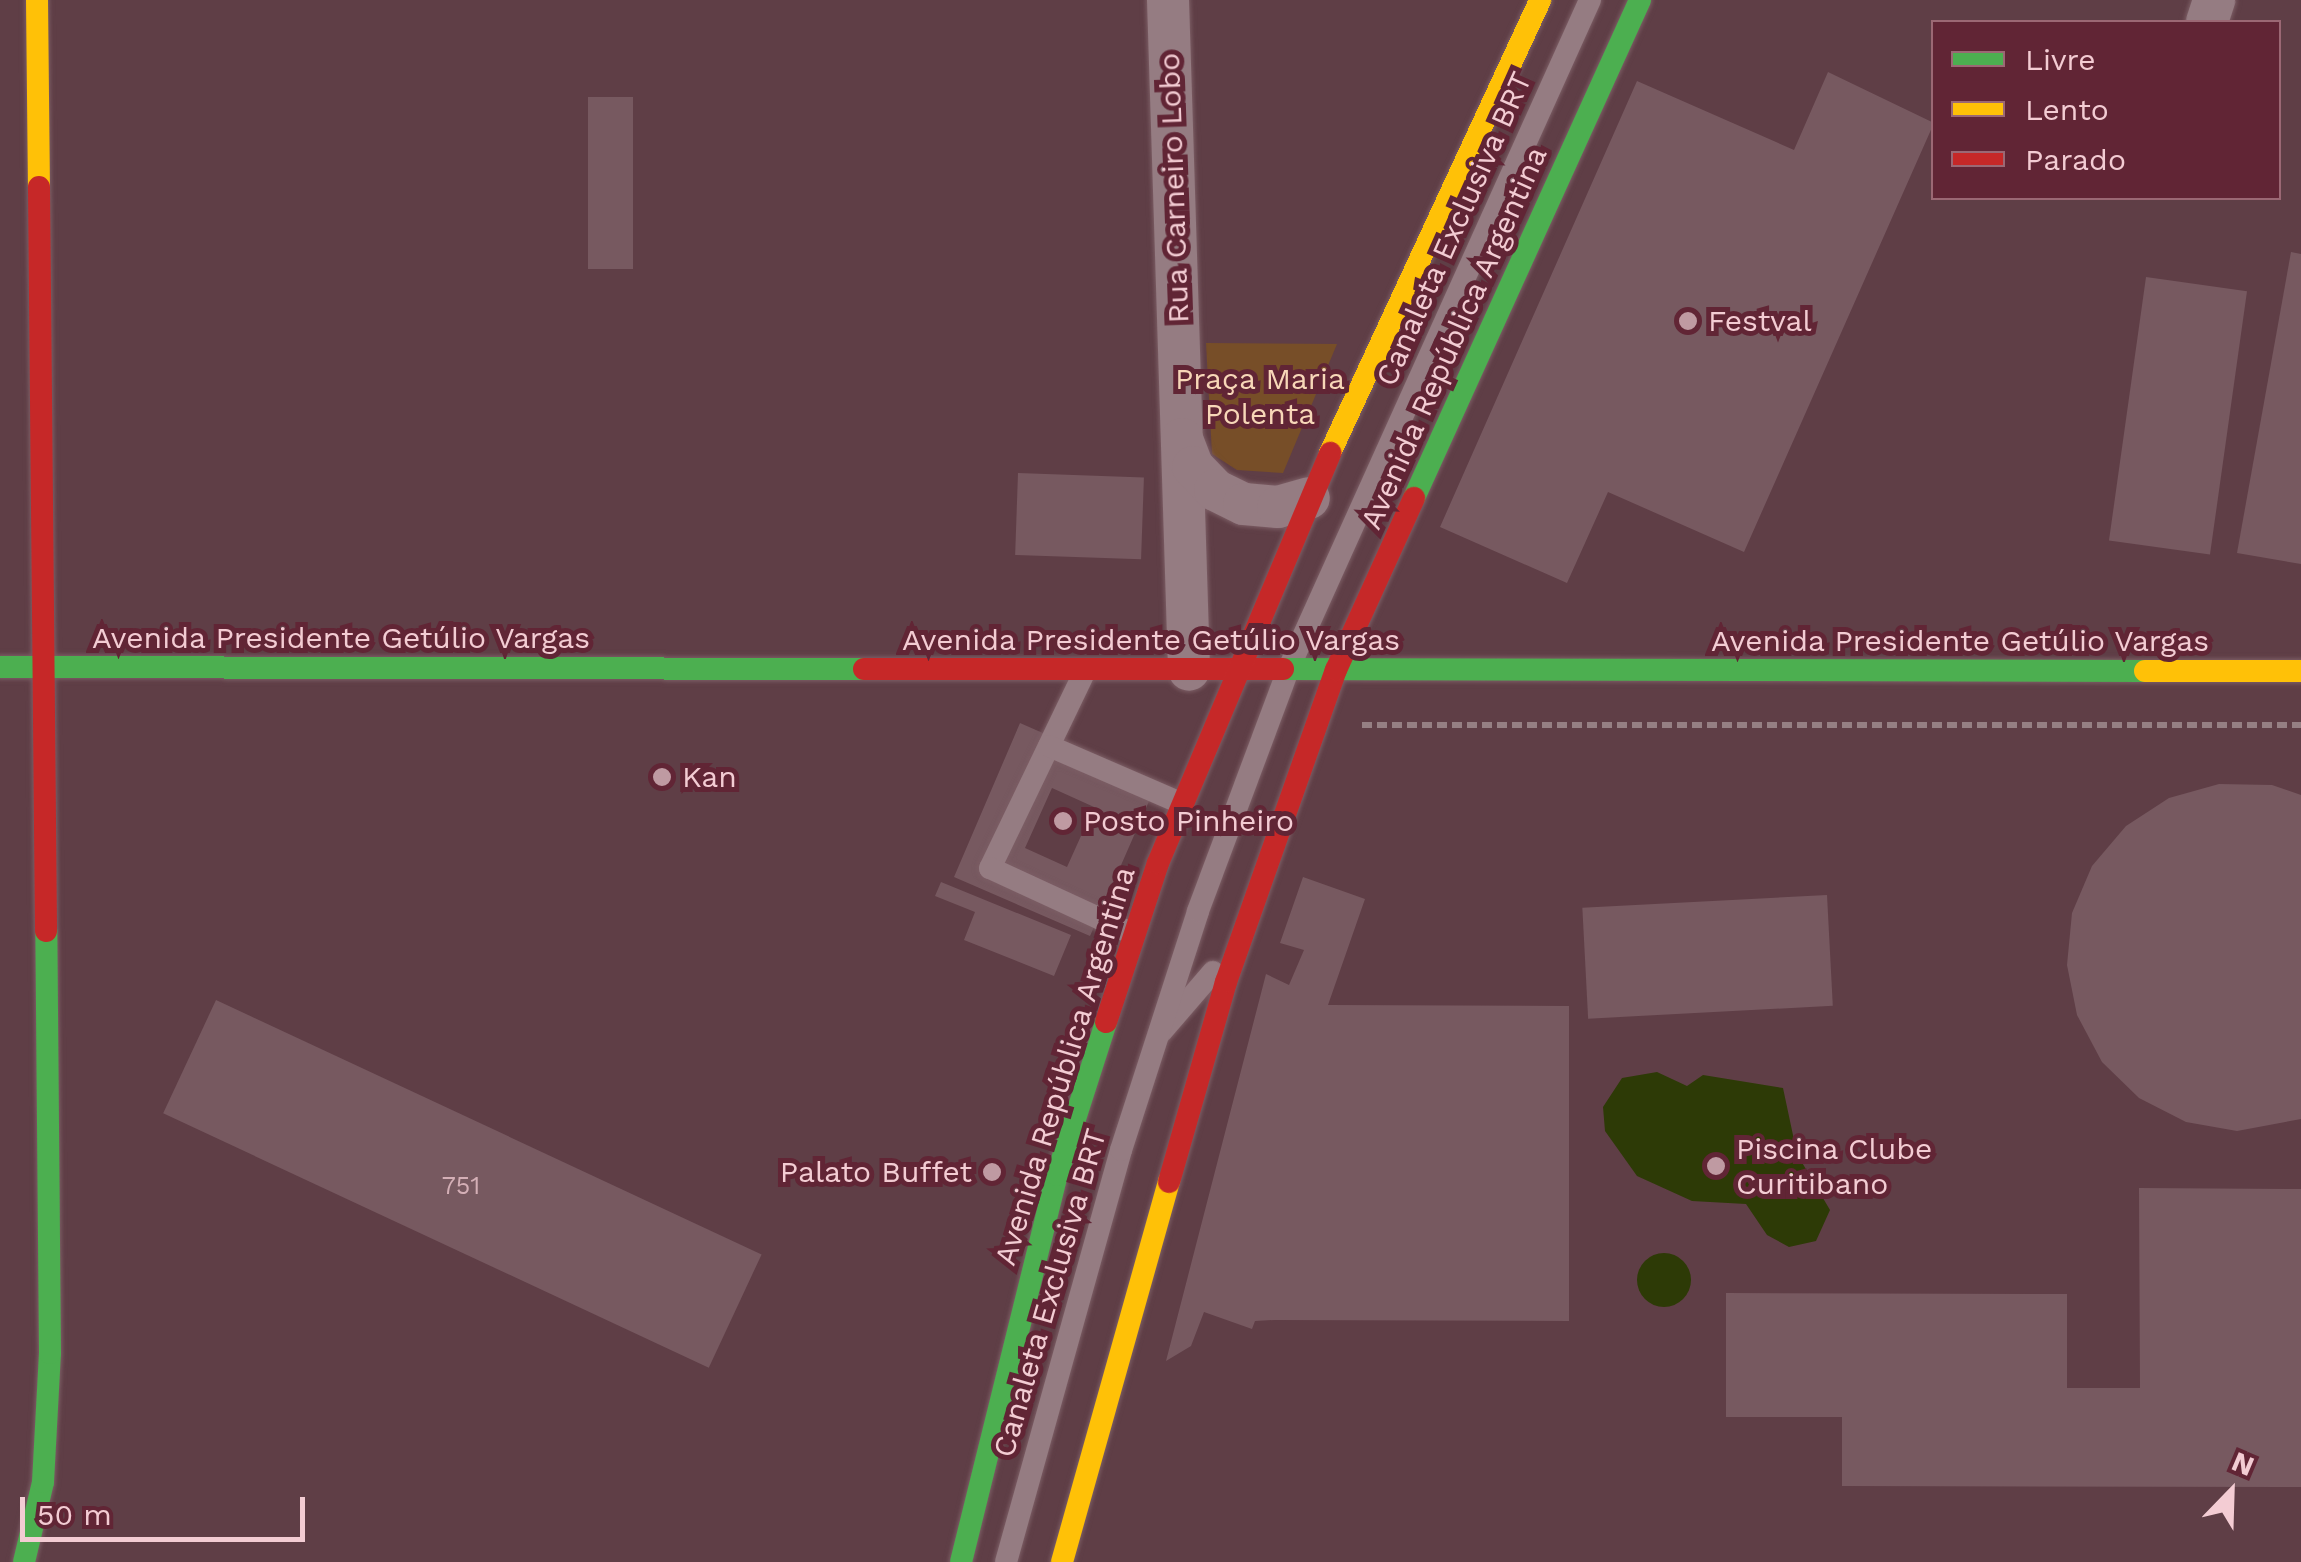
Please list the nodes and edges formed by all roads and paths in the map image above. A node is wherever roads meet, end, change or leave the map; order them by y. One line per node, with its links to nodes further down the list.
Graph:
1 (37, 0): 9 (main road)
2 (1168, 0): 6 (street, Rua Carneiro Lobo)
3 (1540, 0): 7 (main road, Avenida República Argentina)
4 (1590, 0): 13 (lane, Canaleta Exclusiva BRT)
5 (1640, 0): 14 (main road, Avenida República Argentina)
6 (1181, 436): 7 (street, Rua Carneiro Lobo); 11 (street, Rua Carneiro Lobo)
7 (1308, 498): 12 (main road, Avenida República Argentina)
8 (0, 667): 9 (main road, Avenida Presidente Getúlio Vargas)
9 (44, 668): 10 (main road, Avenida Presidente Getúlio Vargas); 23 (main road)
10 (1087, 668): 11 (main road, Avenida Presidente Getúlio Vargas); 18 (lane)
11 (1188, 670): 12 (main road, Avenida Presidente Getúlio Vargas)
12 (1239, 670): 13 (main road, Avenida Presidente Getúlio Vargas); 19 (main road, Avenida República Argentina)
13 (1288, 670): 14 (main road, Avenida Presidente Getúlio Vargas); 22 (lane, Canaleta Exclusiva BRT)
14 (1336, 670): 15 (main road, Avenida Presidente Getúlio Vargas); 21 (main road, Avenida República Argentina)
15 (2301, 671)
16 (1347, 725): 17 (path)
17 (2301, 725)
18 (1050, 746): 19 (lane); 20 (lane)
19 (1183, 804): 20 (main road, Avenida República Argentina)
20 (1133, 934): 24 (main road, Avenida República Argentina)
21 (1238, 945): 22 (lane, Canaleta Exclusiva BRT); 26 (main road, Avenida República Argentina)
22 (1153, 1041): 25 (lane, Canaleta Exclusiva BRT)
23 (24, 1562)
24 (961, 1562)
25 (1006, 1562)
26 (1062, 1562)

